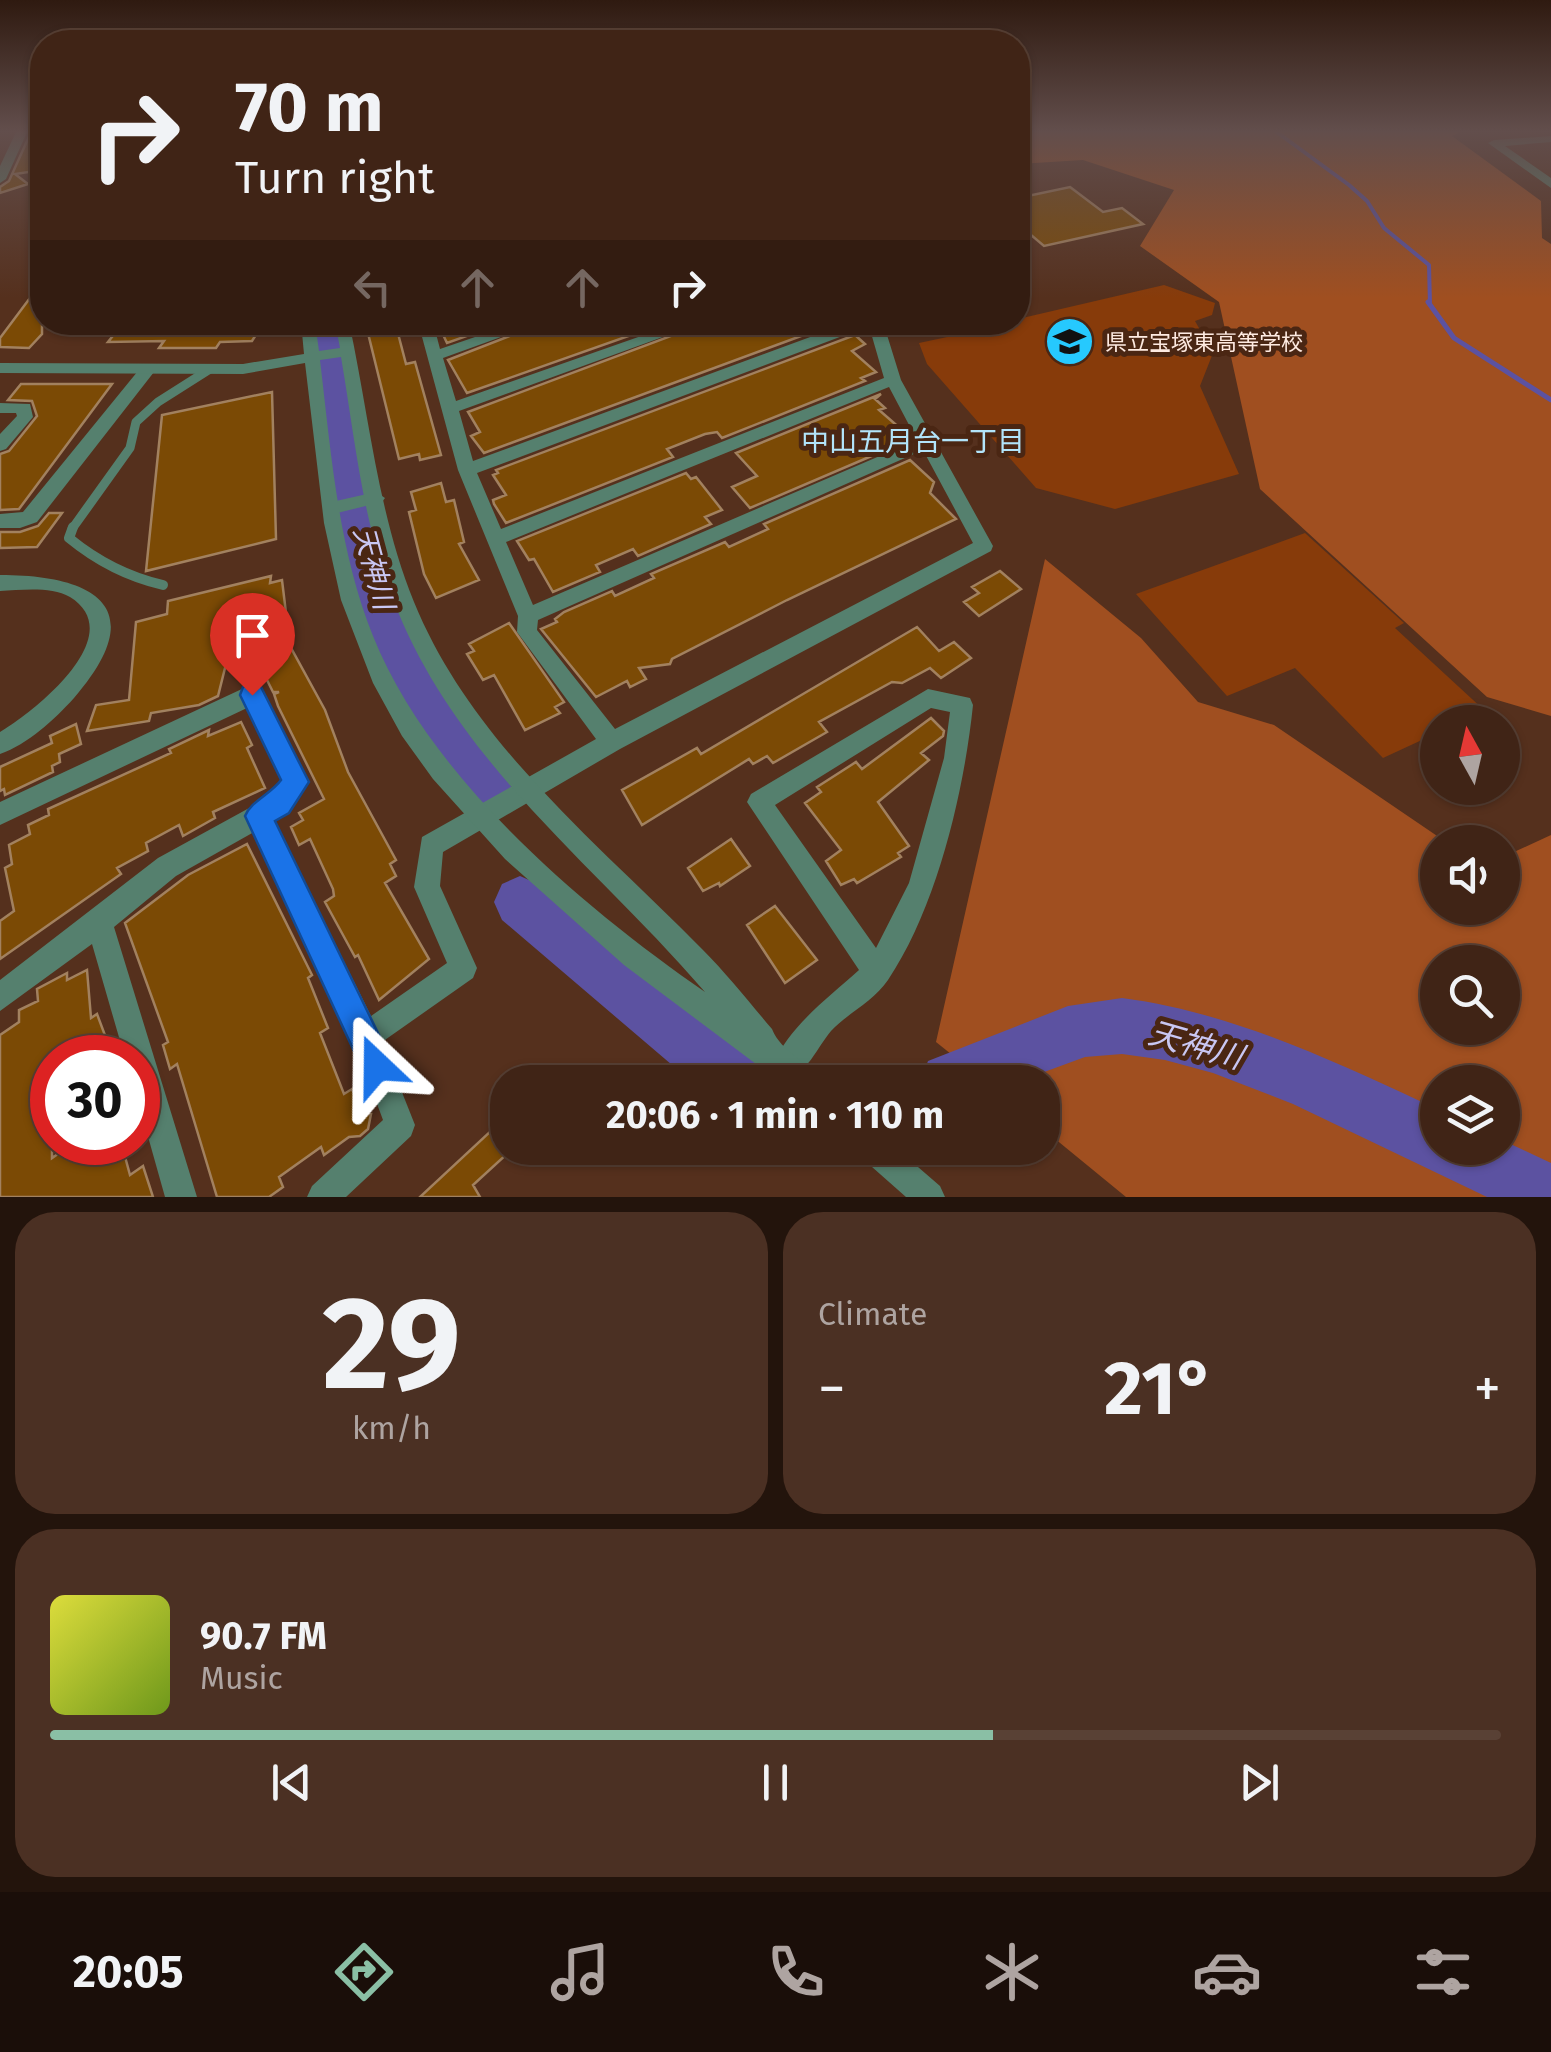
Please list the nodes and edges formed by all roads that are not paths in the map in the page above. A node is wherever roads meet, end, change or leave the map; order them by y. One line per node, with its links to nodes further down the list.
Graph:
1 (311, 335): 10 (street)
2 (343, 335): 8 (street)
3 (429, 335): 9 (street)
4 (495, 335): 9 (street)
5 (660, 335): 16 (street)
6 (831, 335): 19 (street)
7 (879, 335): 14 (street)
8 (344, 352): 10 (street); 20 (street)
9 (436, 354): 16 (street)
10 (316, 357): 13 (street); 21 (street)
11 (0, 368): 12 (street)
12 (148, 368): 13 (street); 22 (street)
13 (210, 369): 25 (lane)
14 (893, 380): 17 (street); 23 (street)
15 (0, 408): 18 (street)
16 (449, 408): 19 (street)
17 (927, 442): 26 (street); 27 (street)
18 (0, 444)
19 (467, 470): 23 (street)
20 (376, 498): 21 (street); 29 (street)
21 (334, 508): 32 (street)
22 (0, 521)
23 (494, 540): 26 (street)
24 (0, 582): 28 (street)
25 (163, 584)
26 (528, 616): 27 (street)
27 (612, 742): 29 (street)
28 (0, 744)
29 (528, 788): 32 (street); 38 (street)
30 (0, 814): 31 (street)
31 (258, 816): 33 (street); 36 (street)
32 (481, 816): 36 (street); 37 (street)
33 (99, 922): 35 (street); 41 (street)
34 (877, 972): 34 (street); 39 (street)
35 (0, 997)
36 (366, 1036): 42 (street)
37 (780, 1065)
38 (785, 1065)
39 (799, 1065)
40 (893, 1165): 43 (street)
41 (181, 1197)
42 (323, 1197)
43 (929, 1197)

